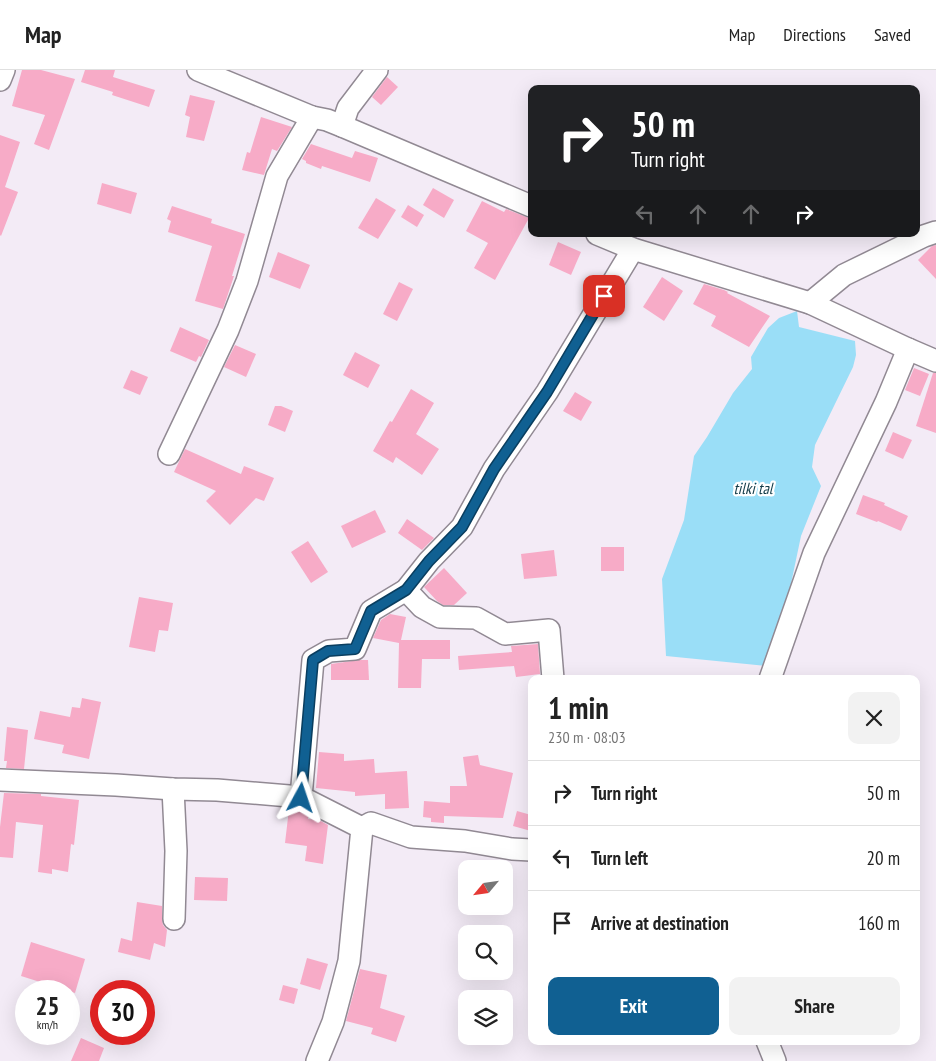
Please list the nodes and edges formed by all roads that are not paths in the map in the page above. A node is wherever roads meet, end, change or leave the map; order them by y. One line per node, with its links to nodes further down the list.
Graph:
1 (4, 70): 4 (street)
2 (198, 70): 5 (street)
3 (378, 70): 6 (street)
4 (0, 80)
5 (312, 117): 6 (street); 14 (street)
6 (342, 126): 7 (street)
7 (528, 205)
8 (936, 232): 11 (street)
9 (604, 237): 10 (street)
10 (633, 249): 11 (street); 15 (street)
11 (810, 303): 12 (street)
12 (908, 349): 13 (street); 17 (street)
13 (936, 361)
14 (169, 454)
15 (406, 590): 16 (street); 20 (street)
16 (552, 675)
17 (771, 675)
18 (0, 780): 19 (street)
19 (173, 789): 20 (street); 23 (street)
20 (301, 798): 21 (street)
21 (362, 828): 22 (street); 25 (street)
22 (528, 850)
23 (174, 919)
24 (769, 1045): 26 (street)
25 (317, 1061)
26 (775, 1061)

